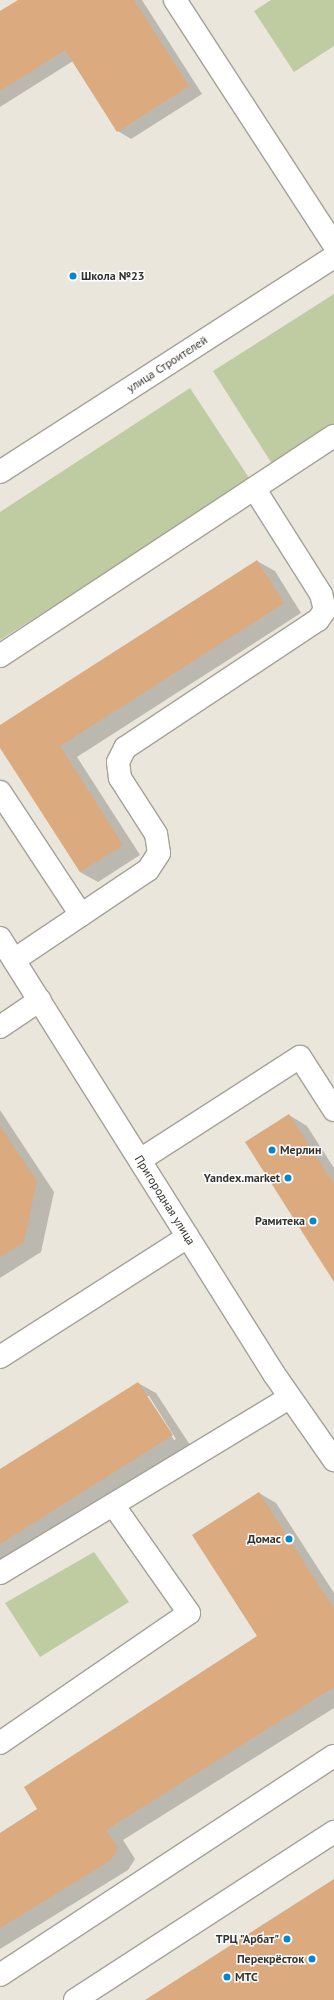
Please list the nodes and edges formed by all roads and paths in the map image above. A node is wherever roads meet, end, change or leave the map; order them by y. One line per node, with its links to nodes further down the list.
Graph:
1 (175, 0): 2 (street)
2 (334, 245)
3 (334, 257): 5 (street, улица Строителей)
4 (334, 436): 6 (street)
5 (0, 472)
6 (254, 488): 7 (street); 9 (street)
7 (0, 656)
8 (0, 792): 9 (street)
9 (81, 915): 11 (street)
10 (0, 938): 11 (street, Пригородная улица)
11 (14, 960): 12 (street, Пригородная улица)
12 (40, 1000): 13 (street); 15 (street, Пригородная улица)
13 (0, 1028)
14 (334, 1110): 15 (street)
15 (140, 1160): 16 (street, Пригородная улица)
16 (188, 1237): 17 (street); 18 (street, Пригородная улица)
17 (0, 1357)
18 (289, 1398): 19 (street, Пригородная улица); 20 (street)
19 (334, 1460)
20 (114, 1506): 21 (street); 22 (street)
21 (0, 1573)
22 (0, 1743)
23 (334, 1756): 25 (street)
24 (334, 1832): 26 (street)
25 (0, 1975)
26 (75, 2000)

